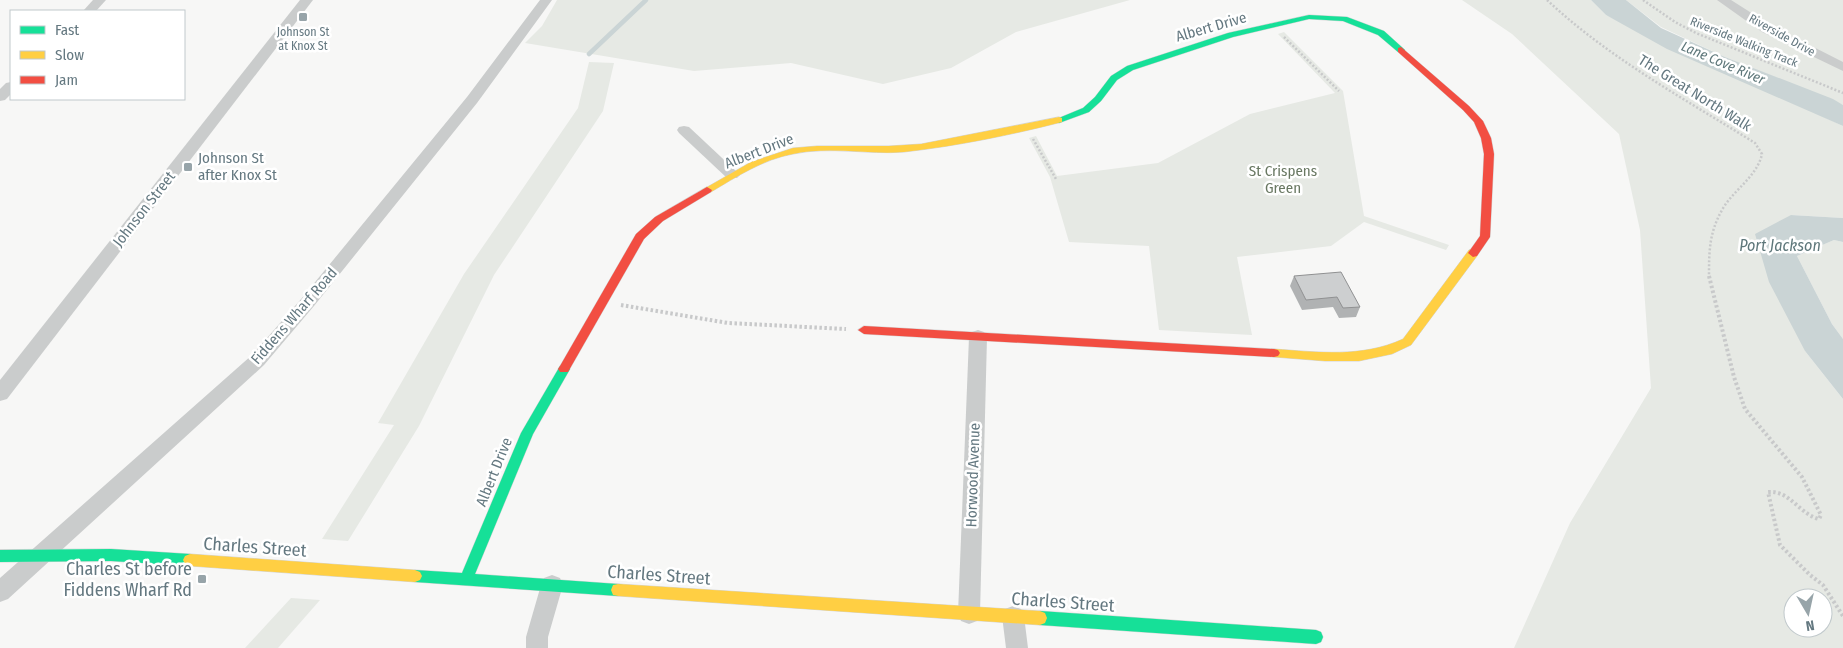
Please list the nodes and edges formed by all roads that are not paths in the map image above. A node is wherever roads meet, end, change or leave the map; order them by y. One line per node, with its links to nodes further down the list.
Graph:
1 (100, 0): 5 (street)
2 (307, 0): 13 (street, Johnson Street)
3 (546, 0): 15 (street, Fiddens Wharf Road)
4 (1723, 0): 6 (street, Riverside Drive)
5 (90, 10)
6 (1843, 67)
7 (10, 87): 8 (street)
8 (0, 97)
9 (684, 130): 10 (street)
10 (732, 175): 12 (street, Albert Drive); 16 (street, Albert Drive)
11 (864, 330): 12 (street, Albert Drive)
12 (978, 337): 19 (street, Horwood Avenue)
13 (0, 394)
14 (0, 556): 15 (street, Charles Street)
15 (41, 556): 16 (street, Charles Street); 18 (street, Fiddens Wharf Road)
16 (466, 579): 17 (street, Charles Street)
17 (552, 585): 19 (street, Charles Street); 22 (street)
18 (0, 592)
19 (969, 614): 20 (street, Charles Street)
20 (1013, 616): 21 (street, Charles Street); 23 (street)
21 (1316, 637)
22 (537, 648)
23 (1016, 648)

